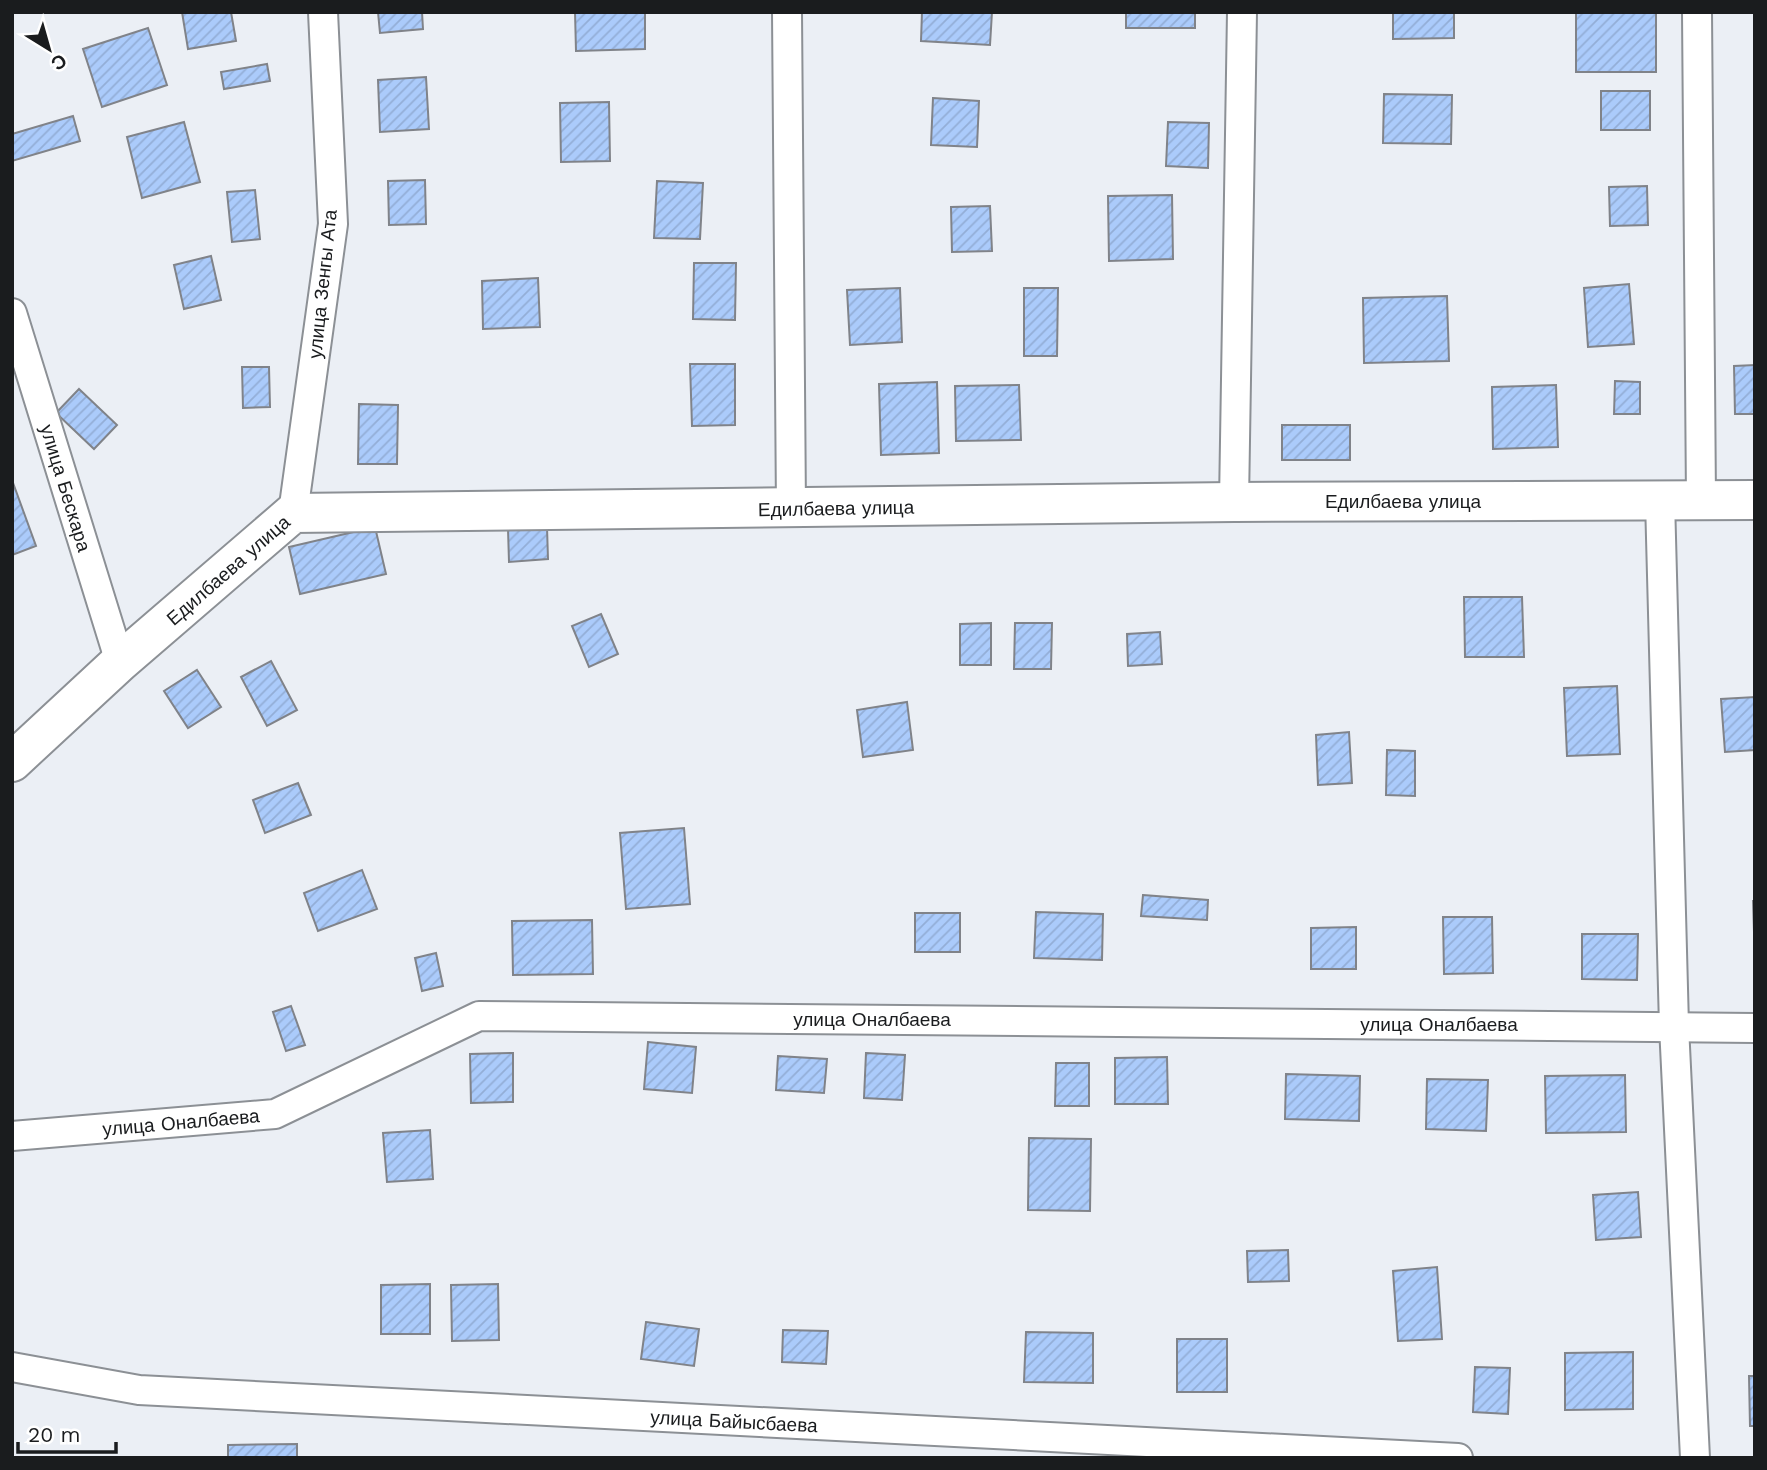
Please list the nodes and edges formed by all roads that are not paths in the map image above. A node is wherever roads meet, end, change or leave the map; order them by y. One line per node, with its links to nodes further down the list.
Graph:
1 (323, 12): 11 (street, улица Зенгы Ата)
2 (787, 12): 10 (street)
3 (1242, 12): 9 (street)
4 (1697, 12): 7 (street)
5 (12, 313): 12 (street, улица Бескара)
6 (1660, 500): 7 (street, Едилбаева улица); 9 (street, Едилбаева улица); 14 (street)
7 (1701, 500): 8 (street, Едилбаева улица)
8 (1755, 500)
9 (1234, 502): 10 (street, Едилбаева улица)
10 (791, 509): 11 (street, Едилбаева улица)
11 (293, 513): 12 (street, Едилбаева улица)
12 (120, 662): 13 (street, Едилбаева улица)
13 (12, 762)
14 (1674, 1026): 15 (street, улица Оналбаева); 16 (street, улица Оналбаева); 19 (street)
15 (1755, 1028)
16 (12, 1136)
17 (12, 1367): 18 (street, улица Байысбаева)
18 (1458, 1458)
19 (1695, 1458)

